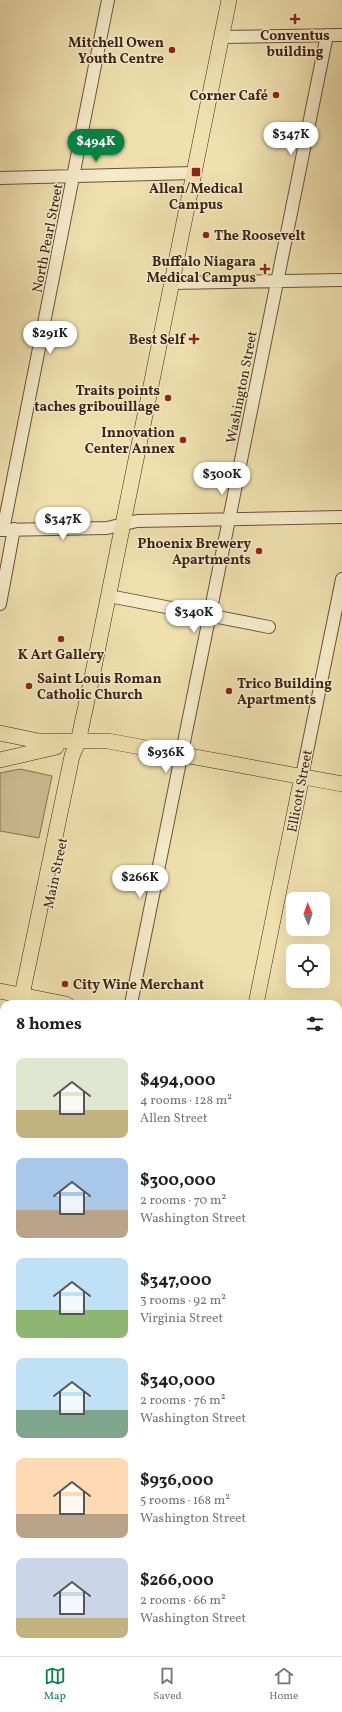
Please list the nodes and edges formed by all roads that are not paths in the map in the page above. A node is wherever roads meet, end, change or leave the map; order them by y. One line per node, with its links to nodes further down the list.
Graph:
1 (108, 0): 7 (street, North Pearl Street)
2 (229, 0): 5 (main road)
3 (342, 34): 4 (street)
4 (327, 35): 5 (street); 10 (street, Washington Street)
5 (221, 36): 6 (main road)
6 (193, 173): 7 (street); 11 (main road)
7 (74, 176): 8 (street); 15 (street, North Pearl Street)
8 (0, 178)
9 (342, 280): 10 (street)
10 (278, 281): 11 (street); 13 (street, Washington Street)
11 (171, 283): 14 (main road)
12 (342, 517): 13 (street)
13 (230, 519): 14 (street); 19 (street, Washington Street)
14 (122, 525): 15 (street); 17 (main road)
15 (6, 530): 18 (street, North Pearl Street)
16 (342, 579): 25 (street, Ellicott Street)
17 (109, 596): 19 (street); 22 (main road)
18 (0, 604)
19 (210, 615): 20 (street); 23 (street, Washington Street)
20 (270, 627)
21 (0, 733): 22 (main road)
22 (78, 742): 23 (main road); 24 (main road); 28 (main road)
23 (182, 754): 25 (main road); 29 (street, Washington Street)
24 (0, 760)
25 (302, 776): 26 (main road); 30 (main road, Ellicott Street)
26 (342, 784)
27 (0, 991): 28 (main road)
28 (25, 999)
29 (132, 1000)
30 (257, 1000)

